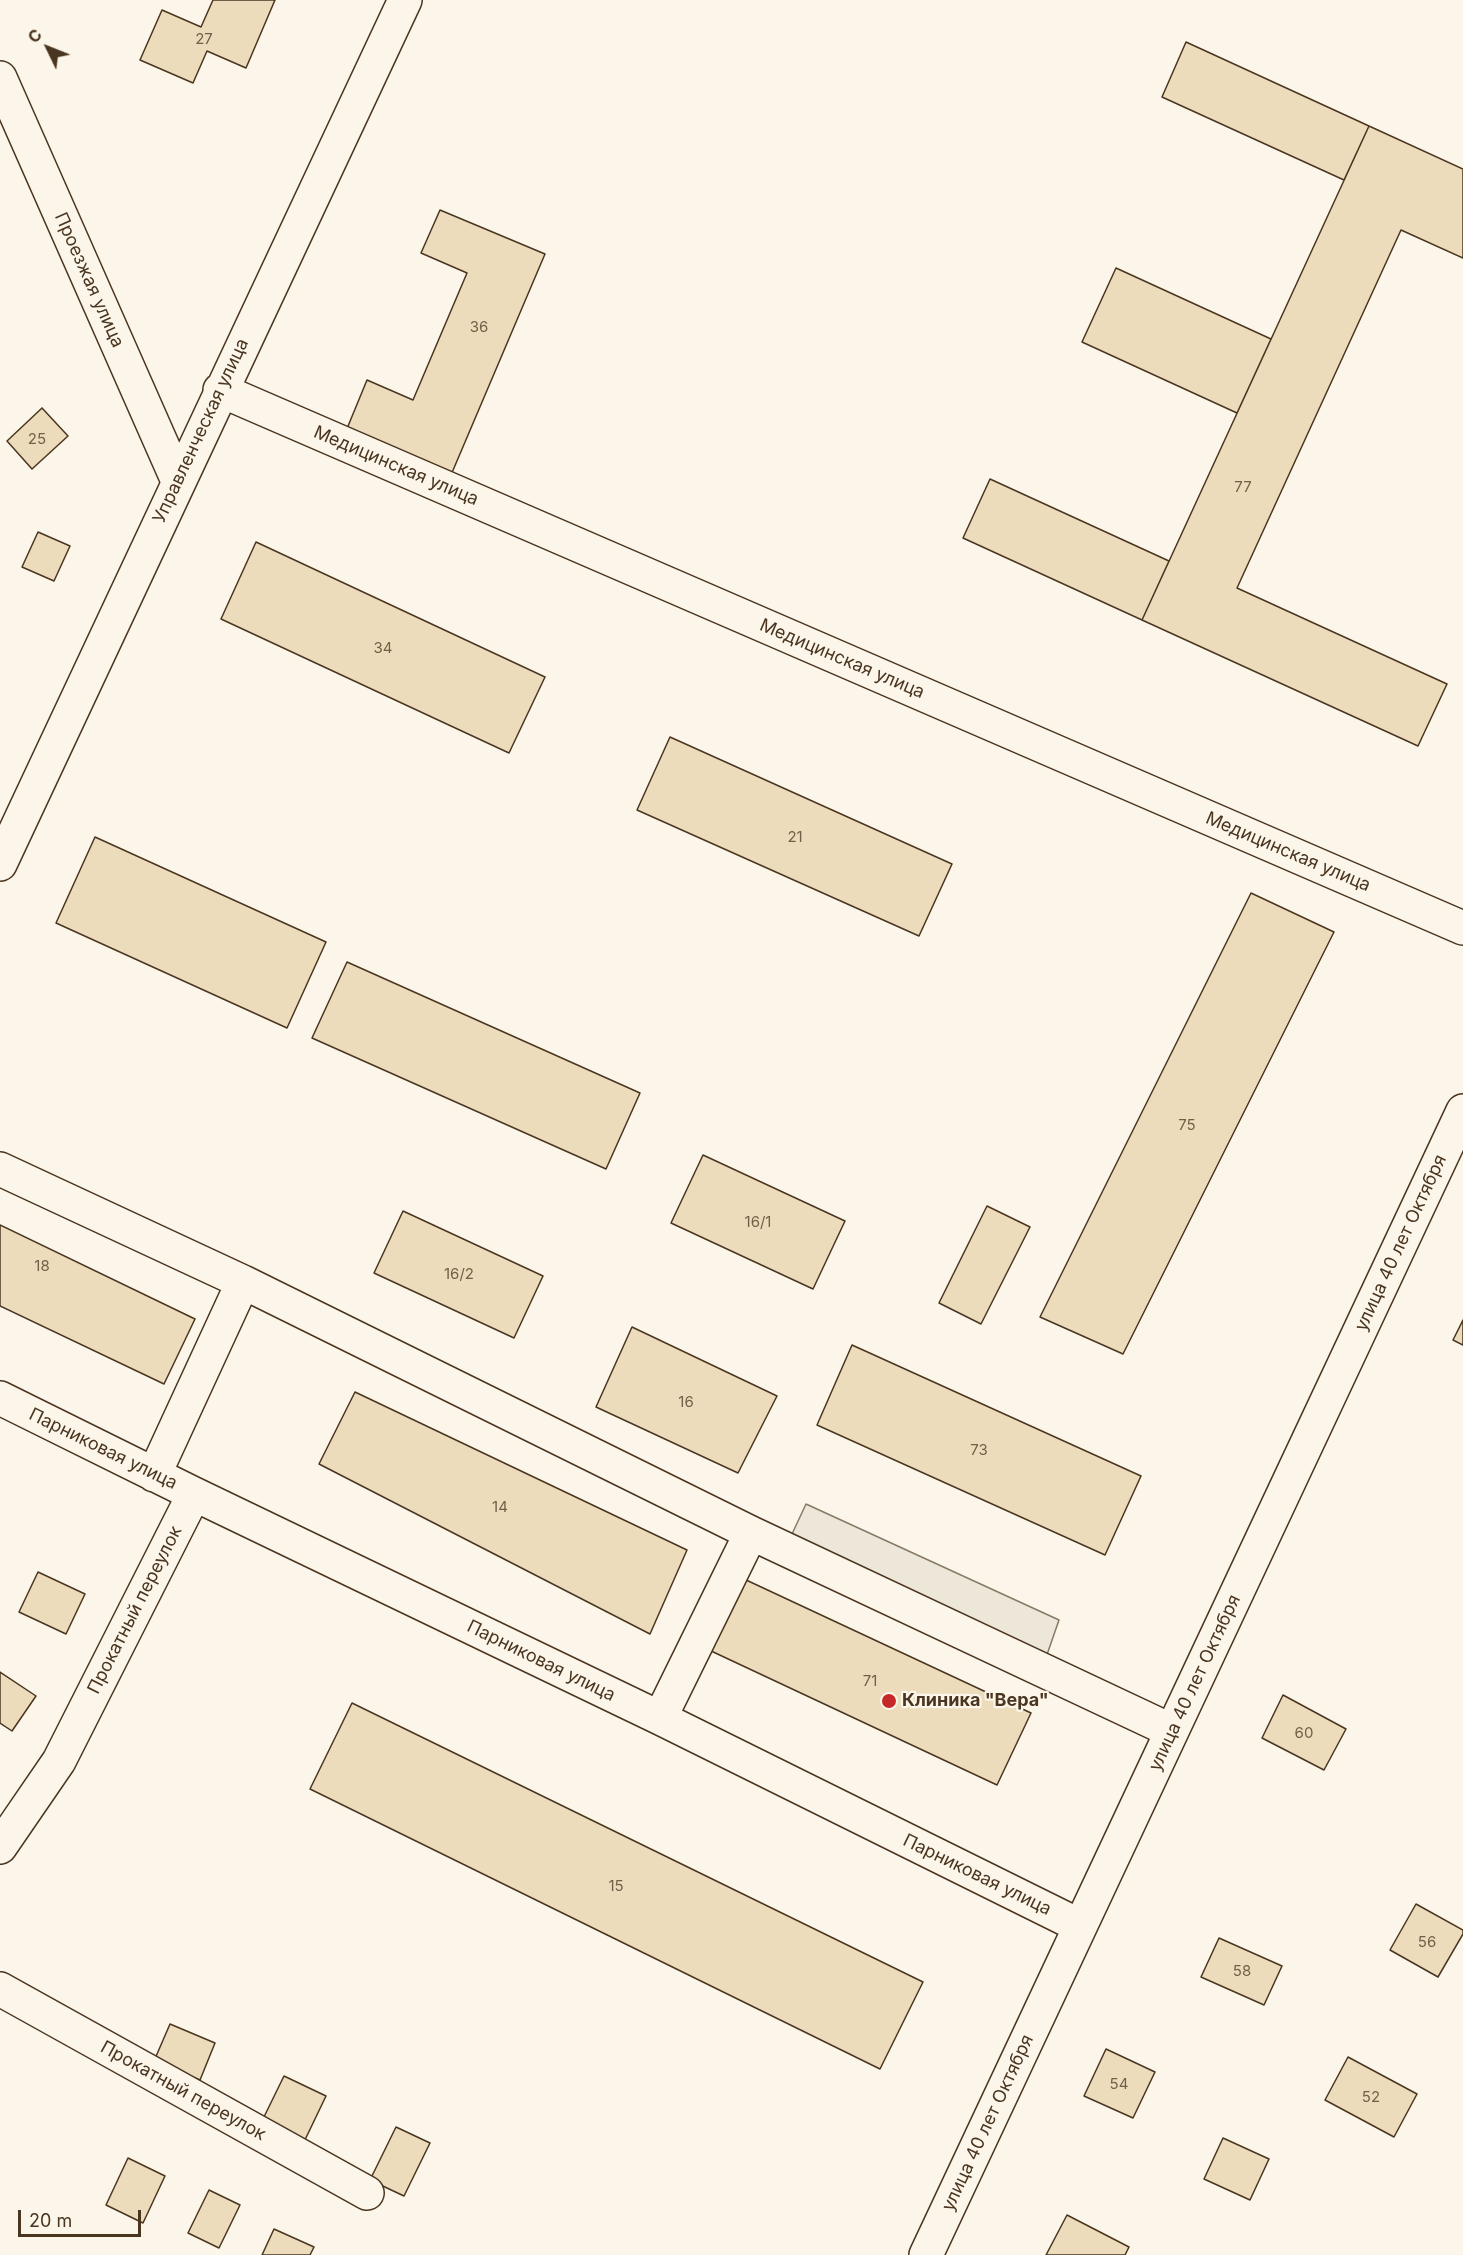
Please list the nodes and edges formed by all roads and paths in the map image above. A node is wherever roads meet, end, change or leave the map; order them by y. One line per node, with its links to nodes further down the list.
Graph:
1 (405, 0): 3 (street, Управленческая улица)
2 (0, 78): 4 (street, Проезжая улица)
3 (220, 390): 4 (street, Управленческая улица); 6 (street, Медицинская улица)
4 (178, 481): 5 (street, Управленческая улица)
5 (0, 864)
6 (1463, 928)
7 (1463, 1111): 15 (street, улица 40 лет Октября)
8 (0, 1169): 9 (street)
9 (243, 1282): 11 (street); 13 (street)
10 (0, 1398): 11 (street, Парниковая улица)
11 (154, 1475): 12 (street, Парниковая улица)
12 (194, 1494): 14 (street, Парниковая улица); 16 (street, Прокатный переулок)
13 (751, 1533): 14 (street); 15 (street)
14 (660, 1718): 17 (street, Парниковая улица)
15 (1172, 1731): 17 (street, улица 40 лет Октября)
16 (0, 1846)
17 (1080, 1926): 20 (street, улица 40 лет Октября)
18 (0, 1989): 19 (street, Прокатный переулок)
19 (367, 2193)
20 (926, 2255)

